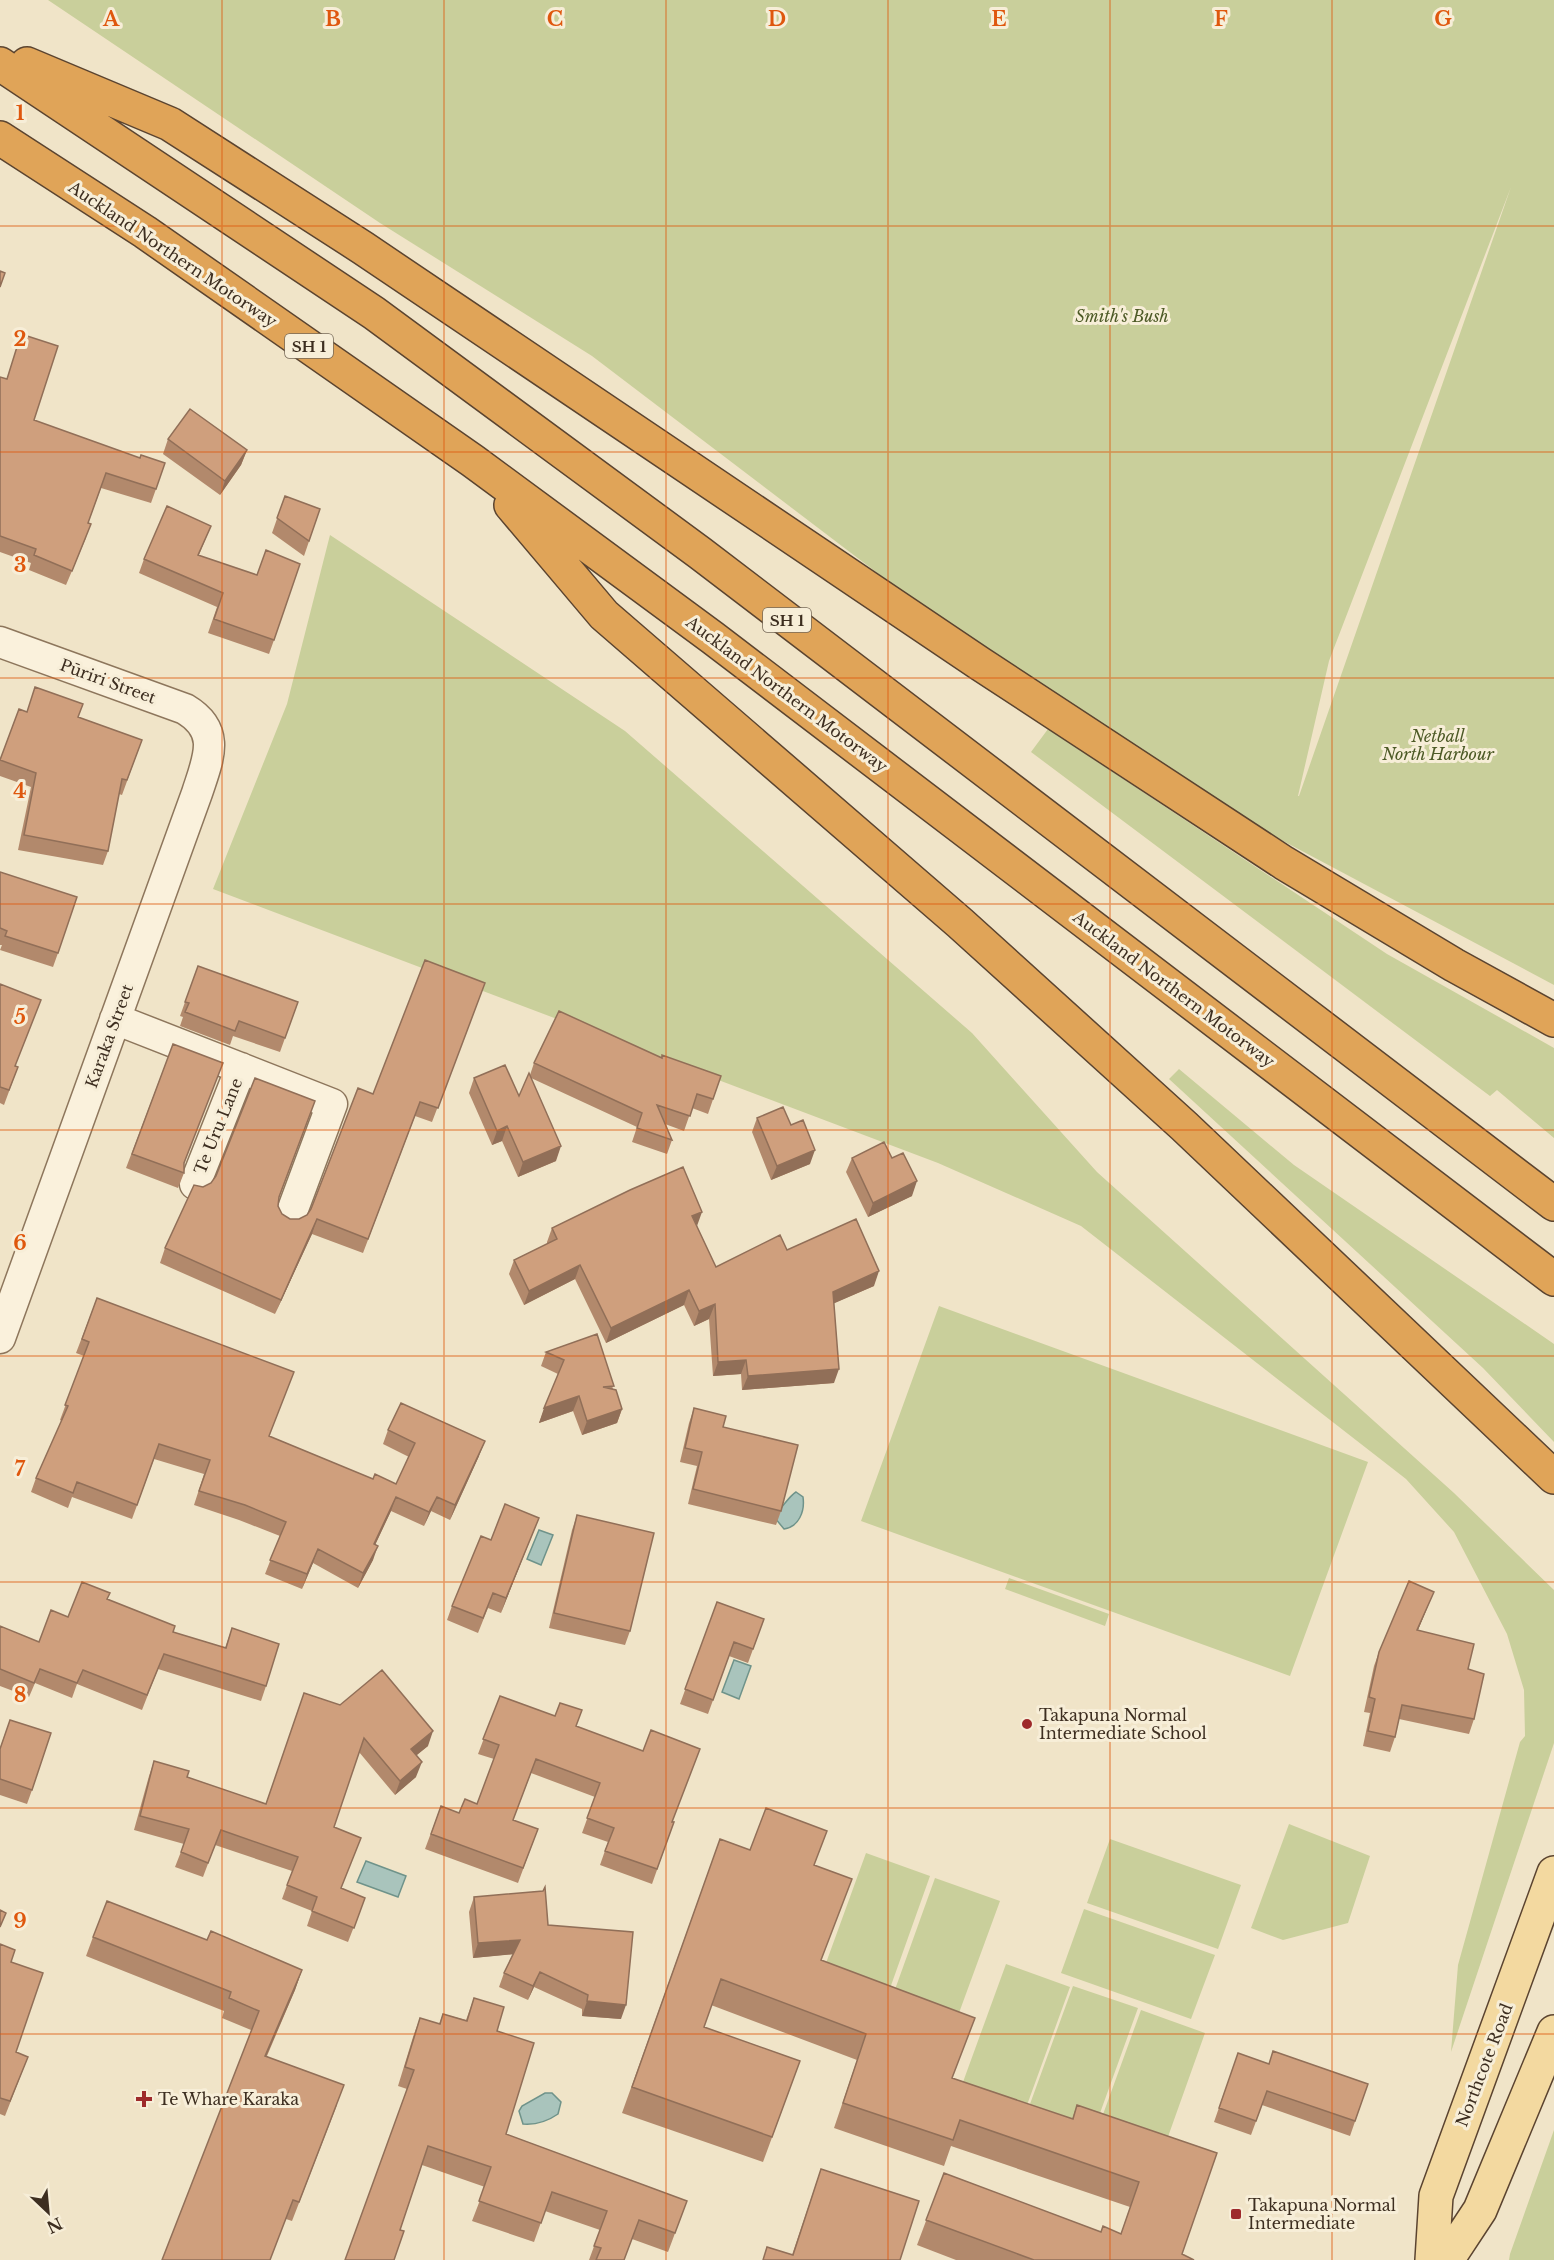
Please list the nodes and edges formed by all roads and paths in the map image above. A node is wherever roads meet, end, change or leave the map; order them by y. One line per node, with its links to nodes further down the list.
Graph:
1 (0, 53): 8 (highway)
2 (0, 64): 11 (highway, SH 1)
3 (0, 138): 4 (highway, Auckland Northern Motorway / SH 1)
4 (472, 461): 13 (highway, Auckland Northern Motorway / SH 1); 15 (highway)
5 (0, 642): 6 (street, Pūriri Street)
6 (208, 732): 7 (street, Karaka Street)
7 (115, 1019): 9 (street, Te Uru Lane); 14 (street, Karaka Street)
8 (1554, 1020)
9 (241, 1068): 10 (street, Te Uru Lane); 12 (street, Te Uru Lane)
10 (195, 1184)
11 (1554, 1204)
12 (290, 1217)
13 (1554, 1279)
14 (0, 1338)
15 (1554, 1477)
16 (1554, 1873): 19 (main road, Northcote Road)
17 (1554, 2032): 18 (main road)
18 (1459, 2252)
19 (1432, 2260)

